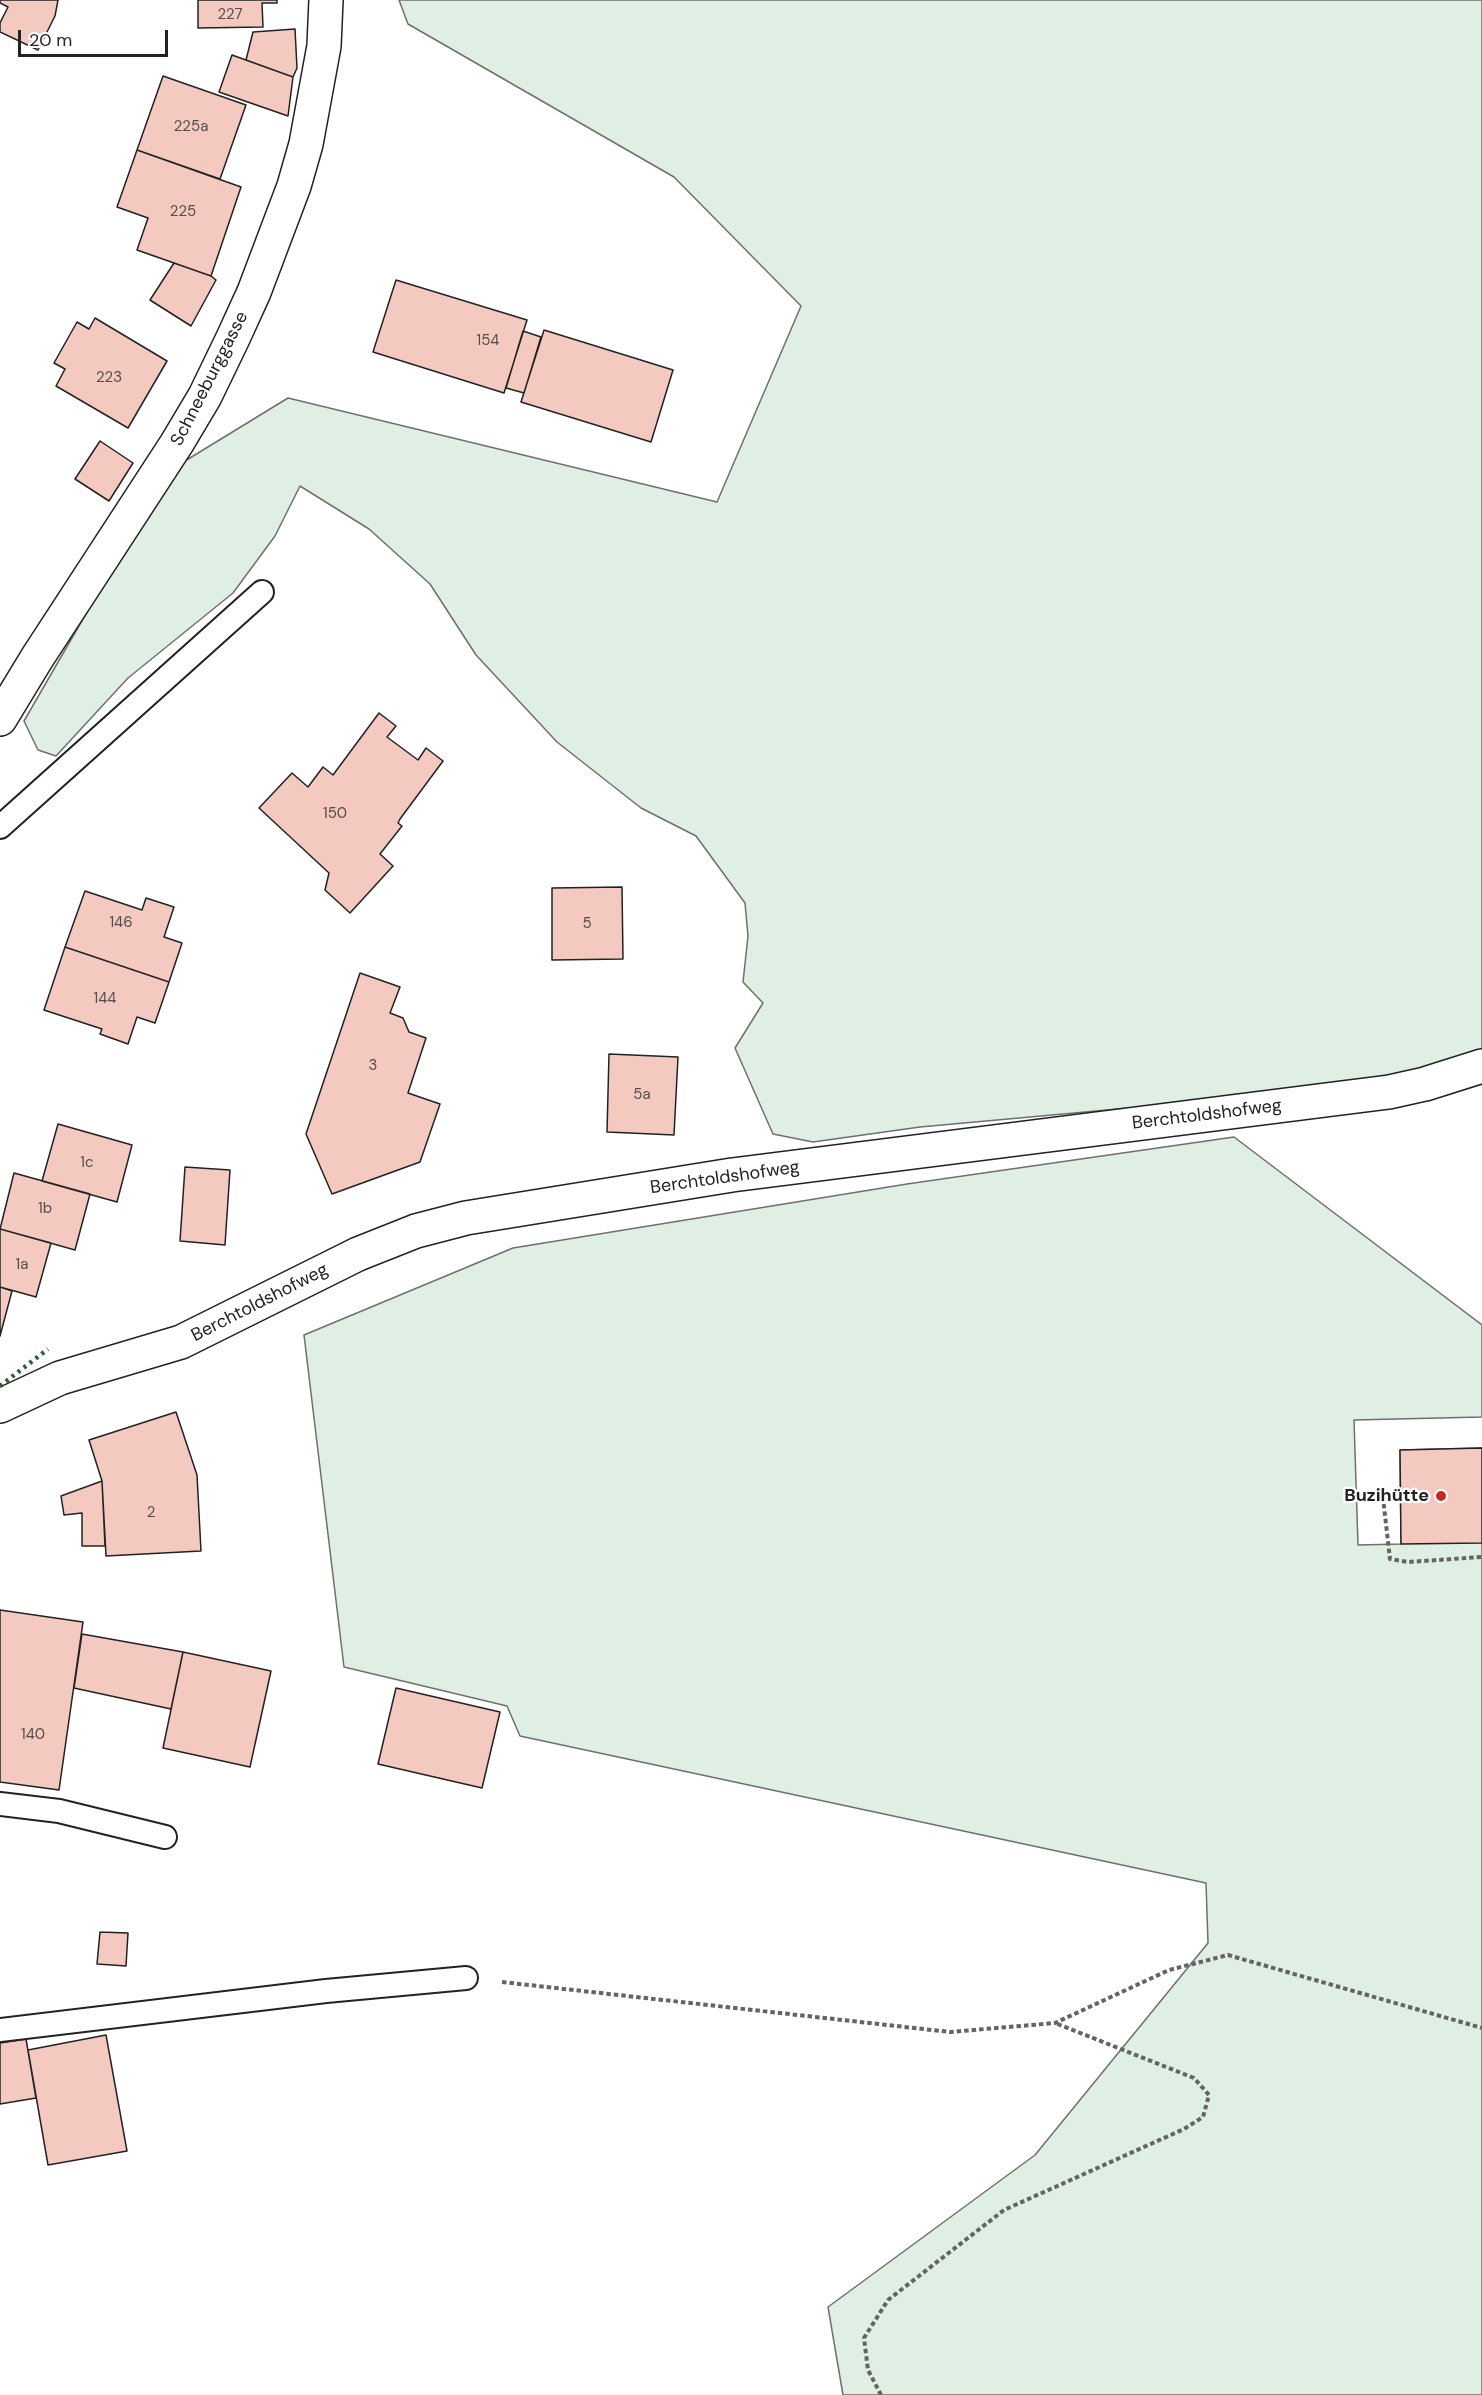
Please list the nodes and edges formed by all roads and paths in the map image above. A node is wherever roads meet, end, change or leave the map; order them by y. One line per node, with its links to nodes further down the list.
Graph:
1 (326, 0): 3 (street, Schneeburggasse)
2 (262, 592): 4 (lane)
3 (0, 719)
4 (0, 827)
5 (1482, 1066): 6 (street, Berchtoldshofweg)
6 (0, 1406)
7 (1382, 1489): 8 (path)
8 (1482, 1557)
9 (0, 1804): 10 (lane)
10 (165, 1837)
11 (466, 1978): 12 (path); 14 (lane)
12 (1055, 2023): 13 (path); 15 (path)
13 (1482, 2028)
14 (0, 2030)
15 (882, 2395)

